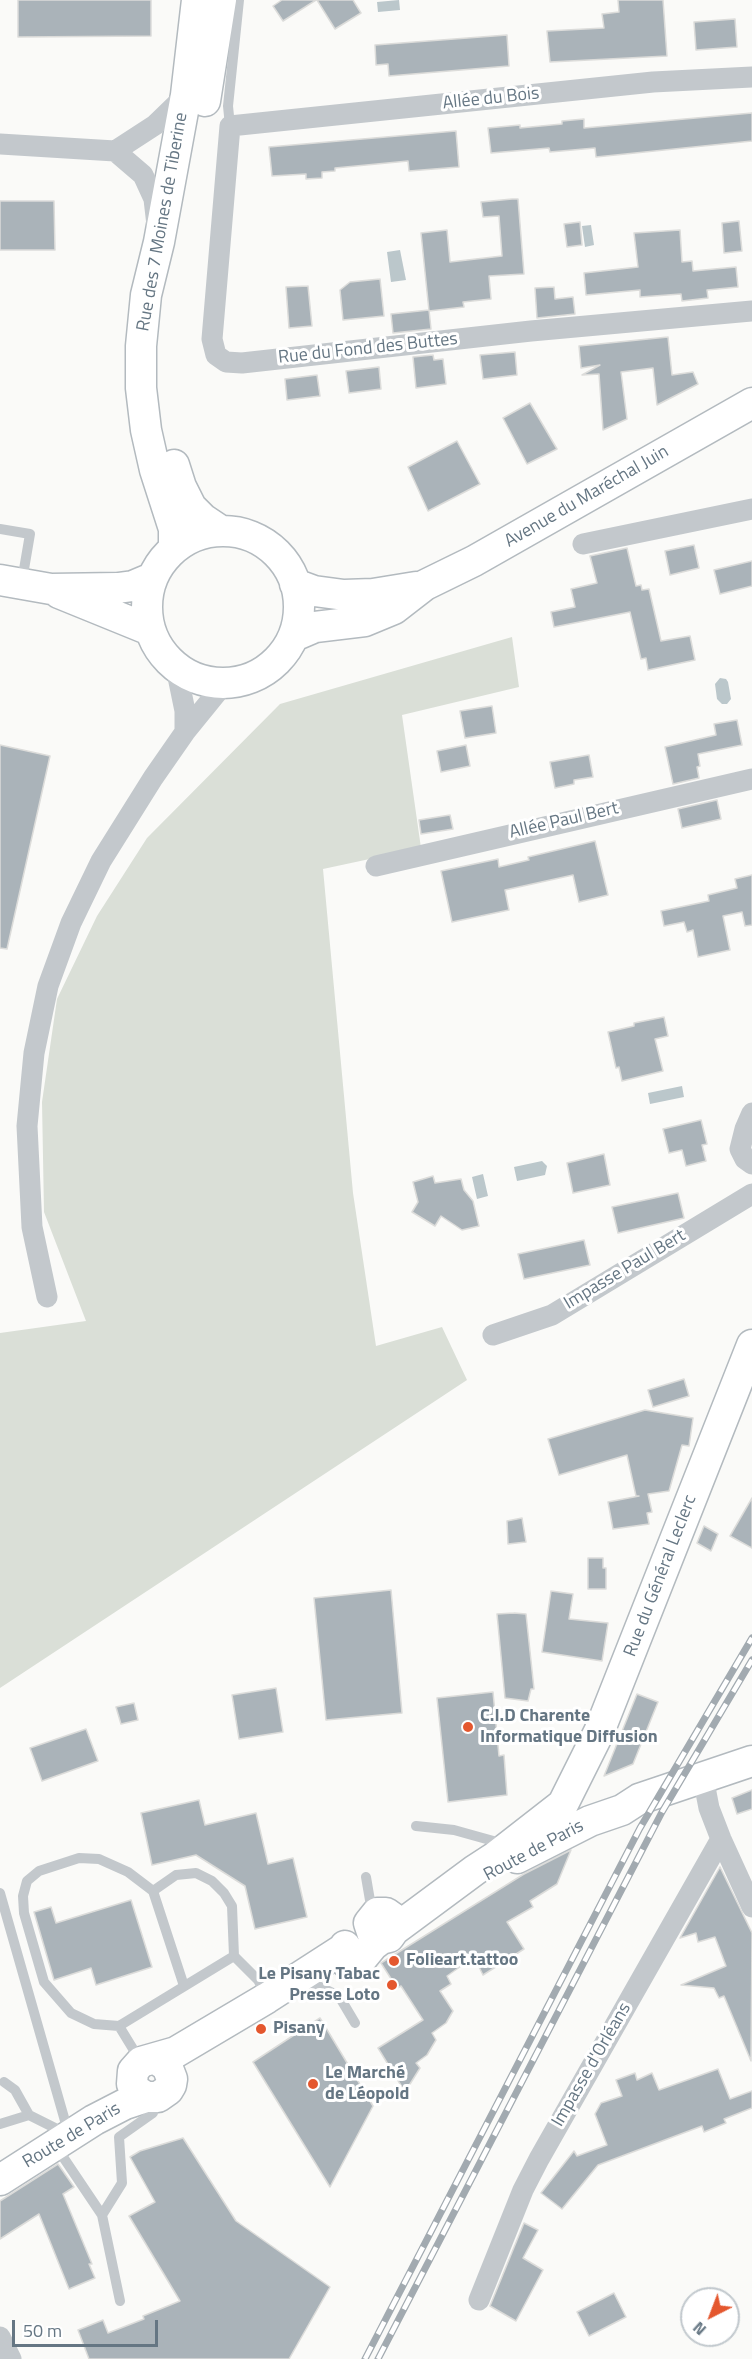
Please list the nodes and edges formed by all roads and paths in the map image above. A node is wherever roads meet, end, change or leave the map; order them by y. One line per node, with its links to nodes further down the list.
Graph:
1 (197, 0): 5 (main road, Rue des 7 Moines de Tiberine)
2 (220, 0): 14 (main road, Rue des 7 Moines de Tiberine)
3 (239, 0): 6 (lane)
4 (752, 77): 6 (street, Allée du Bois)
5 (186, 95): 8 (street); 9 (main road, Rue des 7 Moines de Tiberine)
6 (230, 126): 10 (street, Rue du Fond des Buttes)
7 (0, 144): 8 (street)
8 (115, 151): 9 (street)
9 (159, 242): 16 (main road, Rue des 7 Moines de Tiberine)
10 (752, 311)
11 (751, 404): 20 (main road, Avenue du Maréchal Juin)
12 (752, 509): 15 (street)
13 (0, 529): 18 (lane)
14 (221, 531): 16 (main road); 19 (main road)
15 (584, 544)
16 (174, 548): 17 (main road)
17 (152, 578): 21 (main road); 22 (main road)
18 (11, 582): 21 (main road)
19 (296, 584): 20 (main road, Avenue du Maréchal Juin); 23 (main road)
20 (425, 585): 23 (main road, Avenue du Maréchal Juin)
21 (51, 589): 22 (main road)
22 (150, 630): 24 (main road)
23 (294, 636): 25 (main road)
24 (173, 665): 25 (main road); 26 (street)
25 (224, 684): 26 (street)
26 (185, 732): 32 (street)
27 (752, 779): 28 (street, Allée Paul Bert)
28 (376, 866)
29 (752, 1113): 30 (street)
30 (752, 1164)
31 (752, 1194): 33 (street, Impasse Paul Bert)
32 (47, 1297)
33 (493, 1335)
34 (752, 1345): 38 (main road, Rue du Général Leclerc)
35 (752, 1761): 36 (main road, Route de Paris)
36 (703, 1777): 37 (main road, Route de Paris); 40 (street)
37 (639, 1799): 38 (main road, Route de Paris); 45 (main road, Route de Paris)
38 (563, 1804): 41 (main road, Route de Paris); 45 (main road, Route de Paris)
39 (416, 1826): 41 (lane)
40 (721, 1839): 46 (street); 62 (street, Impasse d'Orléans)
41 (497, 1842): 47 (main road, Route de Paris)
42 (366, 1877): 47 (lane)
43 (153, 1891): 48 (lane); 50 (lane); 53 (lane)
44 (0, 1893): 58 (lane)
45 (431, 1905): 47 (main road, Route de Paris)
46 (752, 1907)
47 (368, 1937): 49 (main road, Route de Paris); 51 (main road, Route de Paris)
48 (234, 1956): 50 (lane); 51 (lane)
49 (314, 1984): 51 (main road, Route de Paris); 52 (lane)
50 (184, 1986): 53 (lane)
51 (271, 2003): 54 (main road, Route de Paris)
52 (355, 2023)
53 (119, 2026): 54 (lane)
54 (150, 2079): 58 (main road, Route de Paris); 61 (lane)
55 (4, 2082): 56 (lane)
56 (29, 2115): 57 (lane); 58 (lane)
57 (0, 2124)
58 (62, 2133): 59 (main road, Route de Paris); 60 (main road, Route de Paris); 61 (lane)
59 (0, 2164)
60 (0, 2180)
61 (102, 2215): 63 (lane)
62 (479, 2300)
63 (120, 2301)
64 (0, 2337): 65 (street)
65 (10, 2359)

